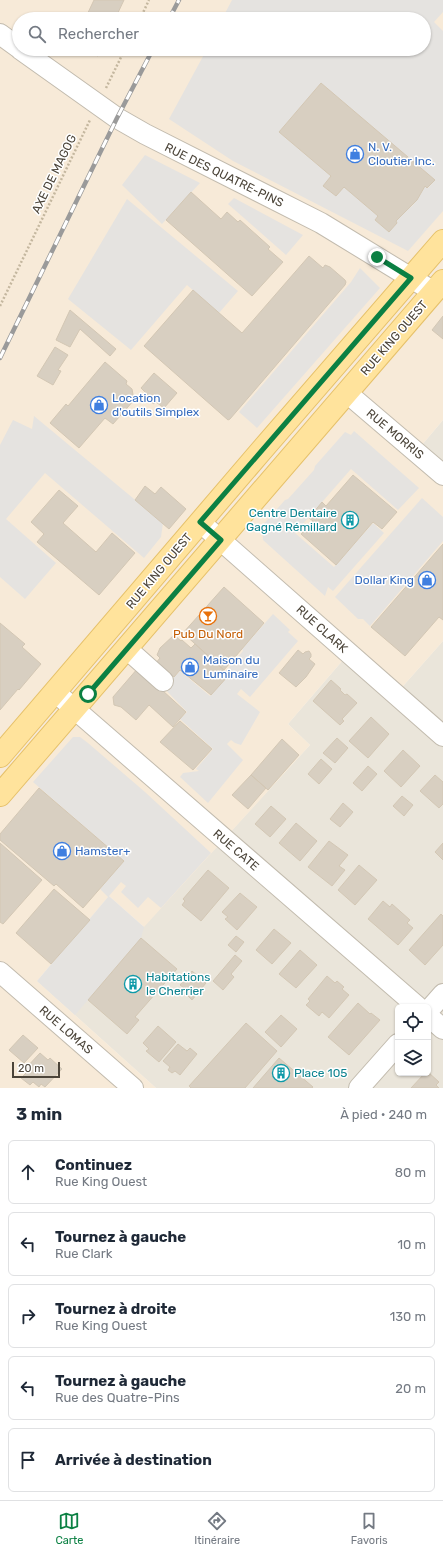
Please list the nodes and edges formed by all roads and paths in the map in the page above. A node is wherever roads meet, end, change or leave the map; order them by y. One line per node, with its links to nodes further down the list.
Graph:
1 (149, 0): 2 (path)
2 (143, 12)
3 (0, 34): 4 (street, RUE DES QUATRE-PINS)
4 (12, 43)
5 (30, 56): 7 (street, RUE DES QUATRE-PINS)
6 (122, 56): 7 (path, AXE DE MAGOG)
7 (98, 104): 9 (street, RUE DES QUATRE-PINS); 11 (path, AXE DE MAGOG)
8 (443, 241): 9 (main road, RUE KING OUEST)
9 (411, 278): 10 (street, RUE DES QUATRE-PINS); 14 (main road, RUE KING OUEST)
10 (438, 287): 12 (main road, RUE KING OUEST)
11 (0, 306)
12 (347, 393): 13 (street, RUE MORRIS); 15 (main road, RUE KING OUEST)
13 (443, 475)
14 (200, 522): 15 (street, RUE CLARK); 18 (main road, RUE KING OUEST)
15 (221, 540): 16 (main road, RUE KING OUEST); 20 (street, RUE CLARK)
16 (127, 649): 17 (street); 19 (main road, RUE KING OUEST)
17 (163, 681)
18 (55, 692): 19 (street, RUE CATE); 21 (main road, RUE KING OUEST)
19 (74, 709): 22 (main road, RUE KING OUEST); 25 (street, RUE CATE)
20 (443, 736)
21 (0, 756)
22 (0, 794)
23 (0, 972): 30 (street, RUE LOMAS)
24 (443, 994): 26 (street)
25 (415, 1004)
26 (431, 1008)
27 (431, 1019): 28 (street)
28 (443, 1029)
29 (395, 1047): 31 (street)
30 (133, 1088)
31 (359, 1088)

